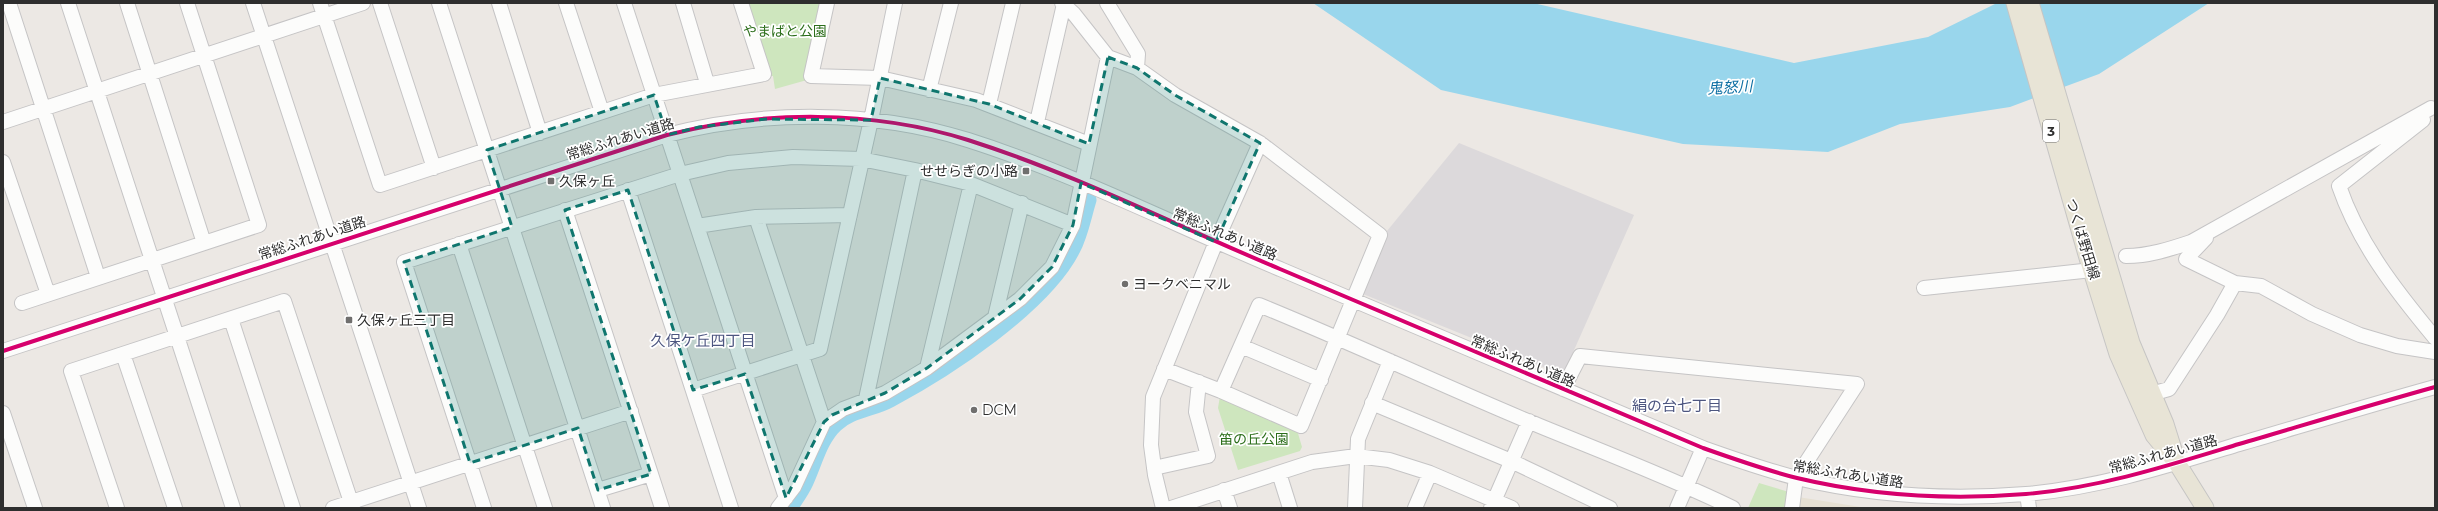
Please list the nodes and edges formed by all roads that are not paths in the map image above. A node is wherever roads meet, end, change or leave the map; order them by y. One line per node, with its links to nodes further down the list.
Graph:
1 (9, 3): 35 (street)
2 (68, 3): 31 (street)
3 (127, 3): 27 (street)
4 (187, 3): 24 (street)
5 (253, 3): 23 (street)
6 (363, 3): 22 (street)
7 (380, 3): 47 (street)
8 (438, 3): 44 (street)
9 (499, 3): 40 (street)
10 (566, 3): 36 (street)
11 (624, 3): 32 (street)
12 (683, 3): 29 (street)
13 (741, 3): 29 (street)
14 (827, 3): 28 (street)
15 (895, 3): 28 (street)
16 (951, 3): 30 (street)
17 (1013, 3): 33 (street)
18 (1107, 3): 26 (street)
19 (2015, 3): 68 (main road, つくば野田線 / 3)
20 (2030, 3): 68 (main road, つくば野田線 / 3)
21 (1063, 4): 25 (street); 39 (street)
22 (322, 10): 23 (street); 47 (street)
23 (264, 36): 24 (street); 64 (street)
24 (204, 56): 27 (street); 63 (street)
25 (1108, 58): 26 (street); 43 (street)
26 (1137, 68): 42 (street)
27 (150, 74): 31 (street); 63 (street)
28 (880, 78): 30 (street); 37 (street)
29 (707, 83): 32 (street)
30 (929, 90): 33 (street)
31 (97, 91): 35 (street); 67 (street)
32 (654, 95): 36 (street); 41 (street)
33 (989, 104): 39 (street)
34 (2433, 107): 61 (street); 80 (street)
35 (44, 109): 38 (street); 69 (street)
36 (602, 112): 40 (street)
37 (871, 120): 41 (street, 常総ふれあい道路); 45 (street); 50 (street, 常総ふれあい道路)
38 (3, 122)
39 (1037, 122): 43 (street)
40 (540, 133): 44 (street)
41 (667, 136): 49 (street); 52 (street, 常総ふれあい道路)
42 (1260, 142): 62 (street); 74 (street)
43 (1089, 144): 50 (street)
44 (487, 150): 47 (street); 52 (street)
45 (861, 159): 48 (street); 49 (street); 56 (street)
46 (3, 162): 72 (street)
47 (434, 168)
48 (915, 170): 51 (street); 97 (street)
49 (680, 174): 53 (street); 59 (street)
50 (1081, 183): 58 (street); 62 (street, 常総ふれあい道路)
51 (971, 184): 54 (street); 87 (street)
52 (500, 188): 60 (street); 64 (street, 常総ふれあい道路)
53 (628, 190): 55 (street); 94 (street)
54 (1022, 203): 58 (street); 76 (street)
55 (565, 210): 60 (street); 99 (street)
56 (850, 215): 57 (street); 85 (street)
57 (756, 217): 59 (street); 85 (street)
58 (1072, 225): 76 (street)
59 (697, 226): 89 (street)
60 (512, 227): 65 (street); 103 (street)
61 (2213, 230): 66 (street); 70 (street)
62 (1216, 242): 74 (street, 常総ふれあい道路); 88 (street)
63 (204, 243): 67 (street)
64 (332, 243): 73 (street, 常総ふれあい道路); 115 (street)
65 (459, 244): 104 (street); 108 (street)
66 (2126, 256)
67 (152, 259): 69 (street); 73 (street)
68 (2094, 261): 71 (street); 96 (main road, つくば野田線 / 3); 109 (main road, つくば野田線 / 3)
69 (98, 277): 72 (street)
70 (2235, 283): 83 (street); 96 (street)
71 (1924, 288)
72 (48, 294): 75 (street)
73 (164, 297): 78 (street); 82 (street, 常総ふれあい道路)
74 (1352, 300): 79 (street); 93 (street, 常総ふれあい道路)
75 (22, 303)
76 (995, 317): 87 (street)
77 (231, 319): 78 (street); 122 (street); 127 (street)
78 (177, 337): 84 (street); 126 (street)
79 (1338, 337): 81 (street); 86 (street); 90 (street)
80 (2435, 338)
81 (1241, 346): 90 (street); 95 (street)
82 (3, 351)
83 (2435, 352)
84 (123, 354): 124 (street); 125 (street)
85 (802, 355): 89 (street); 101 (street)
86 (1390, 361): 98 (street); 102 (street)
87 (927, 368): 97 (street)
88 (1164, 369): 91 (street); 110 (street)
89 (745, 374): 94 (street); 120 (street)
90 (1321, 380): 95 (street)
91 (1199, 382): 95 (street); 110 (street)
92 (2435, 387): 109 (street, 常総ふれあい道路)
93 (1563, 389): 105 (street, 常総ふれあい道路); 114 (street)
94 (693, 390): 134 (street)
95 (1221, 391)
96 (2151, 394): 109 (main road, つくば野田線 / 3)
97 (866, 399): 101 (street)
98 (1372, 403): 106 (street); 107 (street)
99 (631, 411): 103 (street); 112 (street)
100 (3, 413): 123 (street)
101 (824, 422): 120 (street)
102 (1530, 422): 107 (street); 116 (street)
103 (578, 428): 104 (street); 117 (street)
104 (524, 445): 108 (street); 131 (street)
105 (1703, 448): 114 (street, 常総ふれあい道路); 116 (street)
106 (1356, 456): 111 (street); 113 (street); 139 (street)
107 (1511, 461): 121 (street); 142 (street)
108 (470, 463): 115 (street); 130 (street)
109 (2177, 463): 119 (street, 常総ふれあい道路); 147 (main road, つくば野田線 / 3)
110 (1154, 468): 135 (street)
111 (1430, 473): 121 (street); 140 (street)
112 (651, 474): 117 (street); 133 (street)
113 (1279, 474): 118 (street); 138 (street)
114 (1796, 478): 119 (street, 常総ふれあい道路); 145 (street)
115 (411, 483): 122 (street); 129 (street)
116 (1687, 486): 143 (street); 144 (street)
117 (598, 490): 132 (street)
118 (1224, 490): 136 (street); 137 (street)
119 (2027, 494): 146 (street)
120 (782, 503)
121 (1492, 504): 141 (street)
122 (352, 505): 128 (street)
123 (35, 508)
124 (117, 508)
125 (175, 508)
126 (233, 508)
127 (293, 508)
128 (333, 508)
129 (419, 508)
130 (484, 508)
131 (545, 508)
132 (603, 508)
133 (662, 508)
134 (731, 508)
135 (1163, 508)
136 (1171, 508)
137 (1230, 508)
138 (1290, 508)
139 (1355, 508)
140 (1415, 508)
141 (1512, 508)
142 (1610, 508)
143 (1676, 508)
144 (1733, 508)
145 (1792, 508)
146 (2029, 508)
147 (2205, 508)

